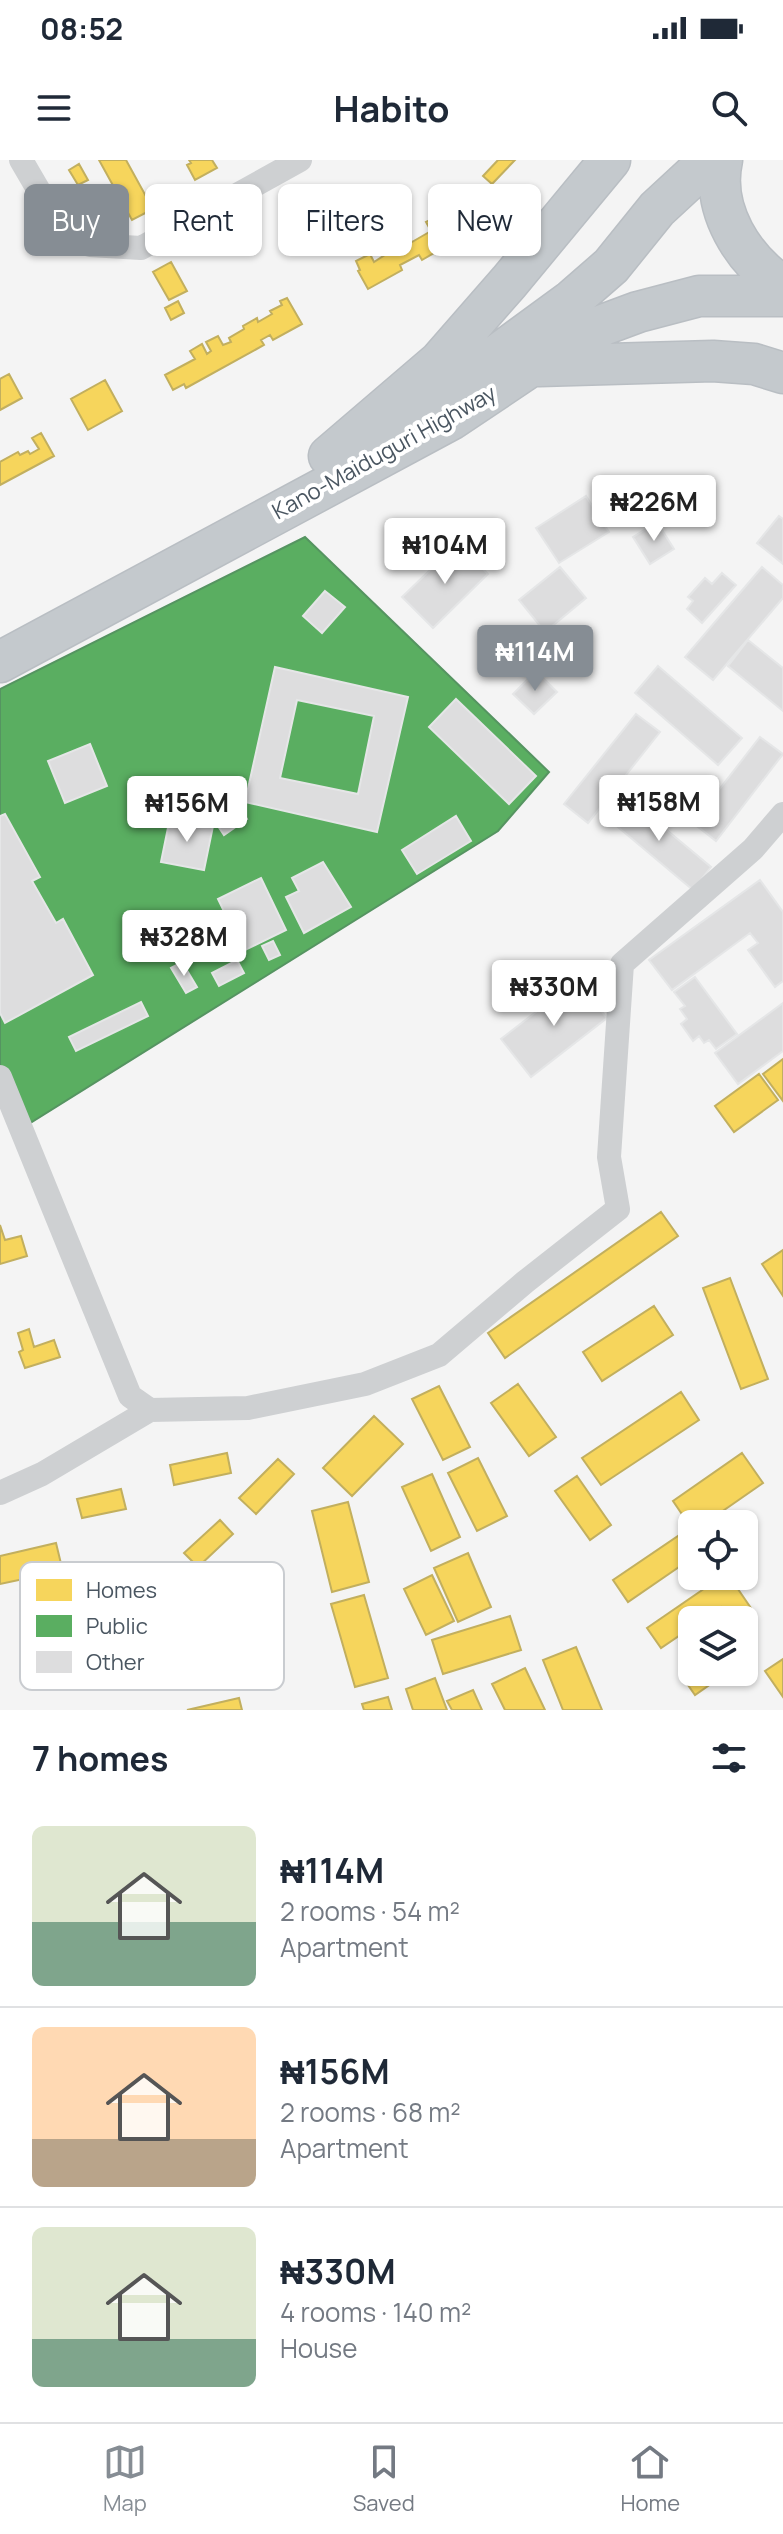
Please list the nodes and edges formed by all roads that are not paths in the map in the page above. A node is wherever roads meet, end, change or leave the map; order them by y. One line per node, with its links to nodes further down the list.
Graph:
1 (21, 160): 2 (street)
2 (300, 160)
3 (610, 160): 10 (highway)
4 (710, 160): 10 (highway, Kano-Maiduguri Highway)
5 (722, 160): 6 (highway)
6 (783, 286)
7 (783, 296): 8 (highway, Kano-Maiduguri Highway)
8 (531, 366): 9 (highway); 12 (highway, Kano-Maiduguri Highway)
9 (783, 373)
10 (329, 456): 11 (highway, Kano-Maiduguri Highway)
11 (0, 632)
12 (0, 662)
13 (783, 814): 15 (street)
14 (0, 1077): 15 (street)
15 (150, 1410): 16 (street)
16 (0, 1493)

